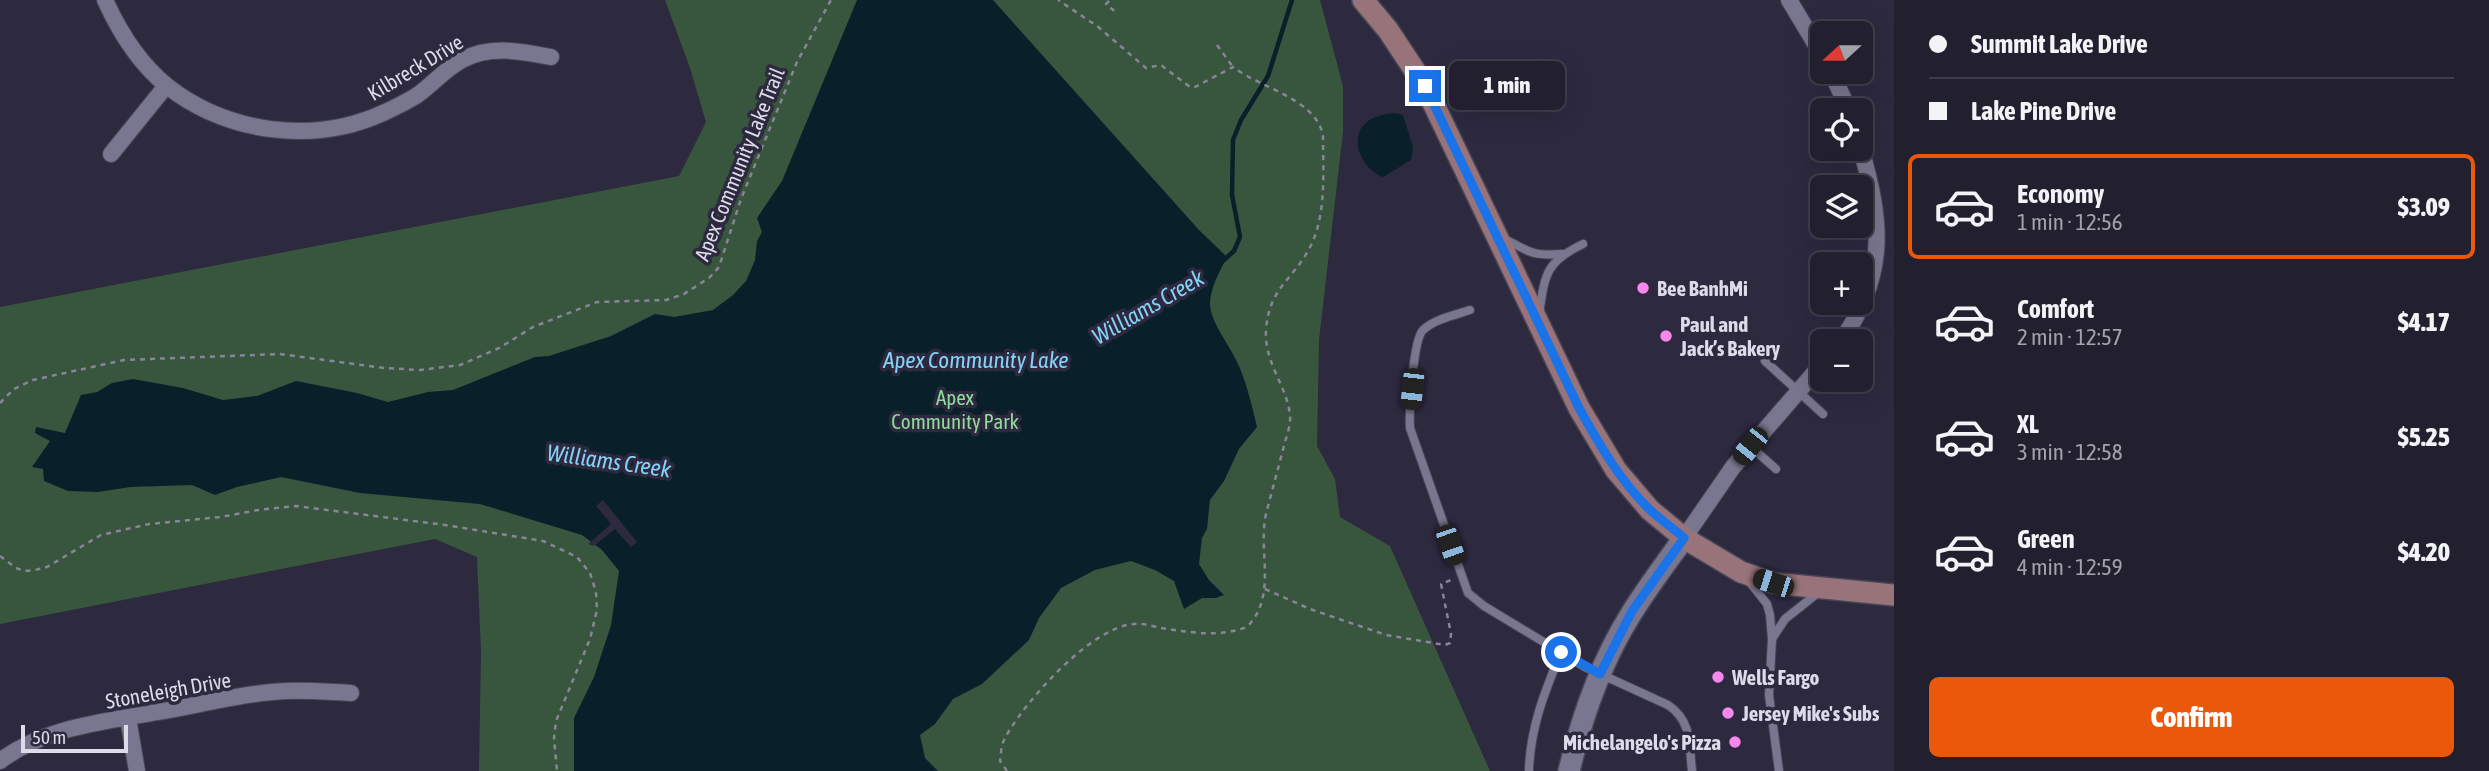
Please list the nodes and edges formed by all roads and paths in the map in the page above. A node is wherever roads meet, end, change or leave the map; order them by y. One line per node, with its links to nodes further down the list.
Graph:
1 (105, 0): 12 (street, Kilbreck Drive)
2 (831, 0): 24 (path, Apex Community Lake Trail)
3 (1058, 0): 11 (path)
4 (1109, 0): 7 (path)
5 (1363, 0): 15 (main road)
6 (1789, 0): 8 (street)
7 (1118, 14)
8 (1810, 35)
9 (1217, 46): 11 (path)
10 (551, 57): 12 (street, Kilbreck Drive)
11 (1233, 67): 32 (path)
12 (166, 86): 13 (street)
13 (111, 154)
14 (1864, 161): 20 (street)
15 (1498, 236): 17 (lane); 19 (main road)
16 (1583, 244): 17 (lane)
17 (1562, 254): 19 (lane)
18 (1469, 310): 31 (lane)
19 (1539, 321): 28 (main road)
20 (1848, 329)
21 (1765, 361): 23 (lane)
22 (1810, 378): 23 (street)
23 (1798, 392): 25 (lane); 26 (street)
24 (0, 403)
25 (1823, 414)
26 (1750, 446): 27 (lane); 28 (street)
27 (1776, 469)
28 (1684, 538): 30 (main road); 37 (street)
29 (0, 556): 42 (path)
30 (1741, 572): 33 (main road); 35 (lane)
31 (1460, 575): 32 (path); 36 (lane)
32 (1265, 589): 43 (path)
33 (1824, 589): 34 (main road); 35 (lane)
34 (1894, 595)
35 (1772, 639): 47 (lane)
36 (1561, 652): 37 (lane); 44 (lane)
37 (1600, 674): 45 (street); 46 (lane)
38 (351, 694): 39 (street, Stoneleigh Drive)
39 (128, 718): 40 (street, Stoneleigh Drive); 41 (street)
40 (0, 761)
41 (137, 771)
42 (557, 771)
43 (1007, 771)
44 (1529, 771)
45 (1569, 771)
46 (1692, 771)
47 (1779, 771)

